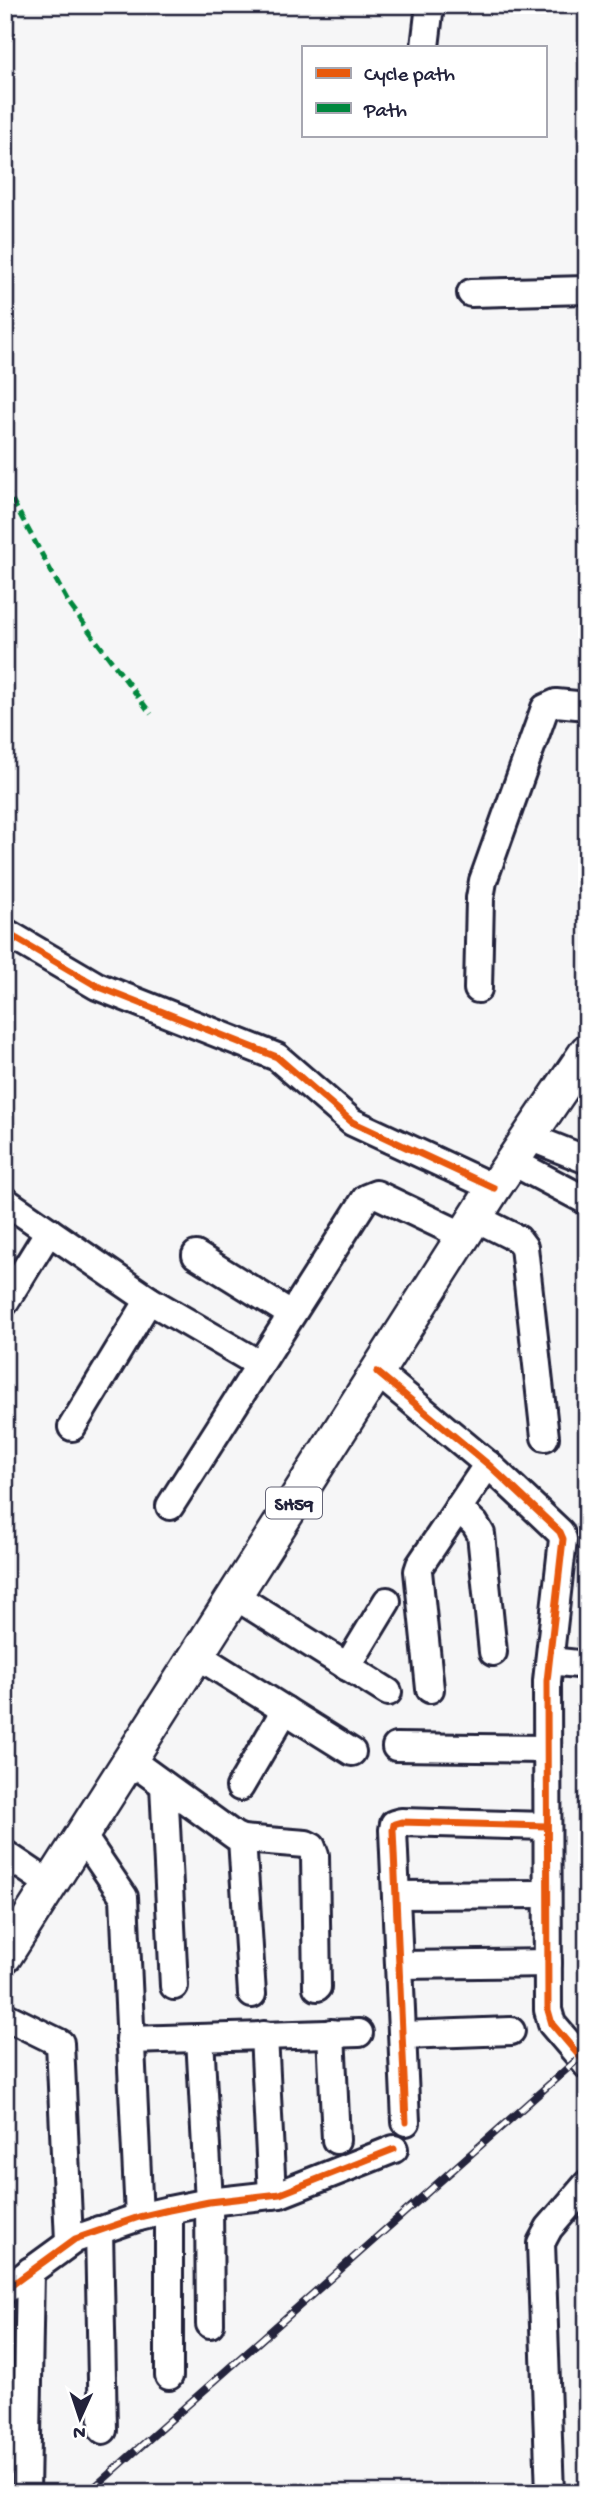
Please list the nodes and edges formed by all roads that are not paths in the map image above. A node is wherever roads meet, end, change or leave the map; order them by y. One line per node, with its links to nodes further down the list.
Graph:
1 (429, 5): 2 (street)
2 (425, 46)
3 (587, 290): 4 (street)
4 (471, 293)
5 (587, 706): 7 (street)
6 (5, 932): 10 (street)
7 (478, 989)
8 (585, 1057): 10 (main road, SH59)
9 (587, 1160): 10 (street)
10 (512, 1162): 12 (street); 13 (main road, SH59)
11 (5, 1201): 14 (street)
12 (587, 1201)
13 (470, 1227): 18 (street); 20 (main road, SH59); 22 (street)
14 (49, 1231): 16 (street); 17 (street)
15 (196, 1255): 18 (street)
16 (149, 1300): 19 (street); 21 (street)
17 (5, 1302)
18 (291, 1314): 19 (street)
19 (259, 1364): 24 (street)
20 (377, 1372): 23 (street); 27 (main road, SH59)
21 (72, 1427)
22 (545, 1437)
23 (488, 1464): 25 (street); 26 (street)
24 (170, 1506)
25 (458, 1508): 29 (street); 34 (street)
26 (575, 1538): 31 (street)
27 (235, 1596): 30 (main road, SH59); 33 (street)
28 (387, 1601): 33 (street)
29 (493, 1652)
30 (197, 1655): 36 (street); 40 (main road, SH59)
31 (550, 1661): 32 (street); 38 (street)
32 (587, 1665)
33 (347, 1667): 35 (street)
34 (430, 1689)
35 (388, 1692)
36 (285, 1710): 39 (street); 42 (street)
37 (396, 1747): 38 (street)
38 (547, 1749): 43 (street)
39 (352, 1752)
40 (130, 1760): 41 (street); 44 (main road, SH59)
41 (164, 1785): 45 (street); 53 (street)
42 (240, 1787)
43 (547, 1826): 48 (street); 49 (street)
44 (82, 1835): 47 (main road, SH59); 63 (street)
45 (242, 1839): 54 (street); 55 (street)
46 (5, 1854): 47 (street)
47 (51, 1885): 50 (main road, SH59)
48 (547, 1894): 49 (street); 51 (street)
49 (396, 1895): 52 (street)
50 (5, 1956)
51 (548, 1963): 52 (street); 64 (street)
52 (400, 1965): 61 (street)
53 (174, 1986)
54 (317, 1987)
55 (252, 1994)
56 (5, 2016): 74 (street)
57 (511, 2032): 61 (street)
58 (331, 2033): 59 (street); 60 (street); 66 (street)
59 (359, 2033)
60 (264, 2035): 62 (street); 69 (street)
61 (403, 2035): 65 (street)
62 (200, 2038): 63 (street); 70 (street)
63 (130, 2040): 72 (street)
64 (587, 2065)
65 (406, 2122)
66 (336, 2140)
67 (394, 2149): 69 (street)
68 (587, 2184): 81 (street)
69 (272, 2195): 70 (street)
70 (209, 2202): 71 (street); 77 (street)
71 (169, 2210): 72 (street); 78 (street)
72 (139, 2217): 73 (street)
73 (99, 2230): 74 (street); 79 (street)
74 (69, 2241): 75 (street)
75 (30, 2271): 76 (street); 80 (street)
76 (5, 2290)
77 (210, 2324)
78 (169, 2376)
79 (103, 2430)
80 (26, 2493)
81 (550, 2493)

